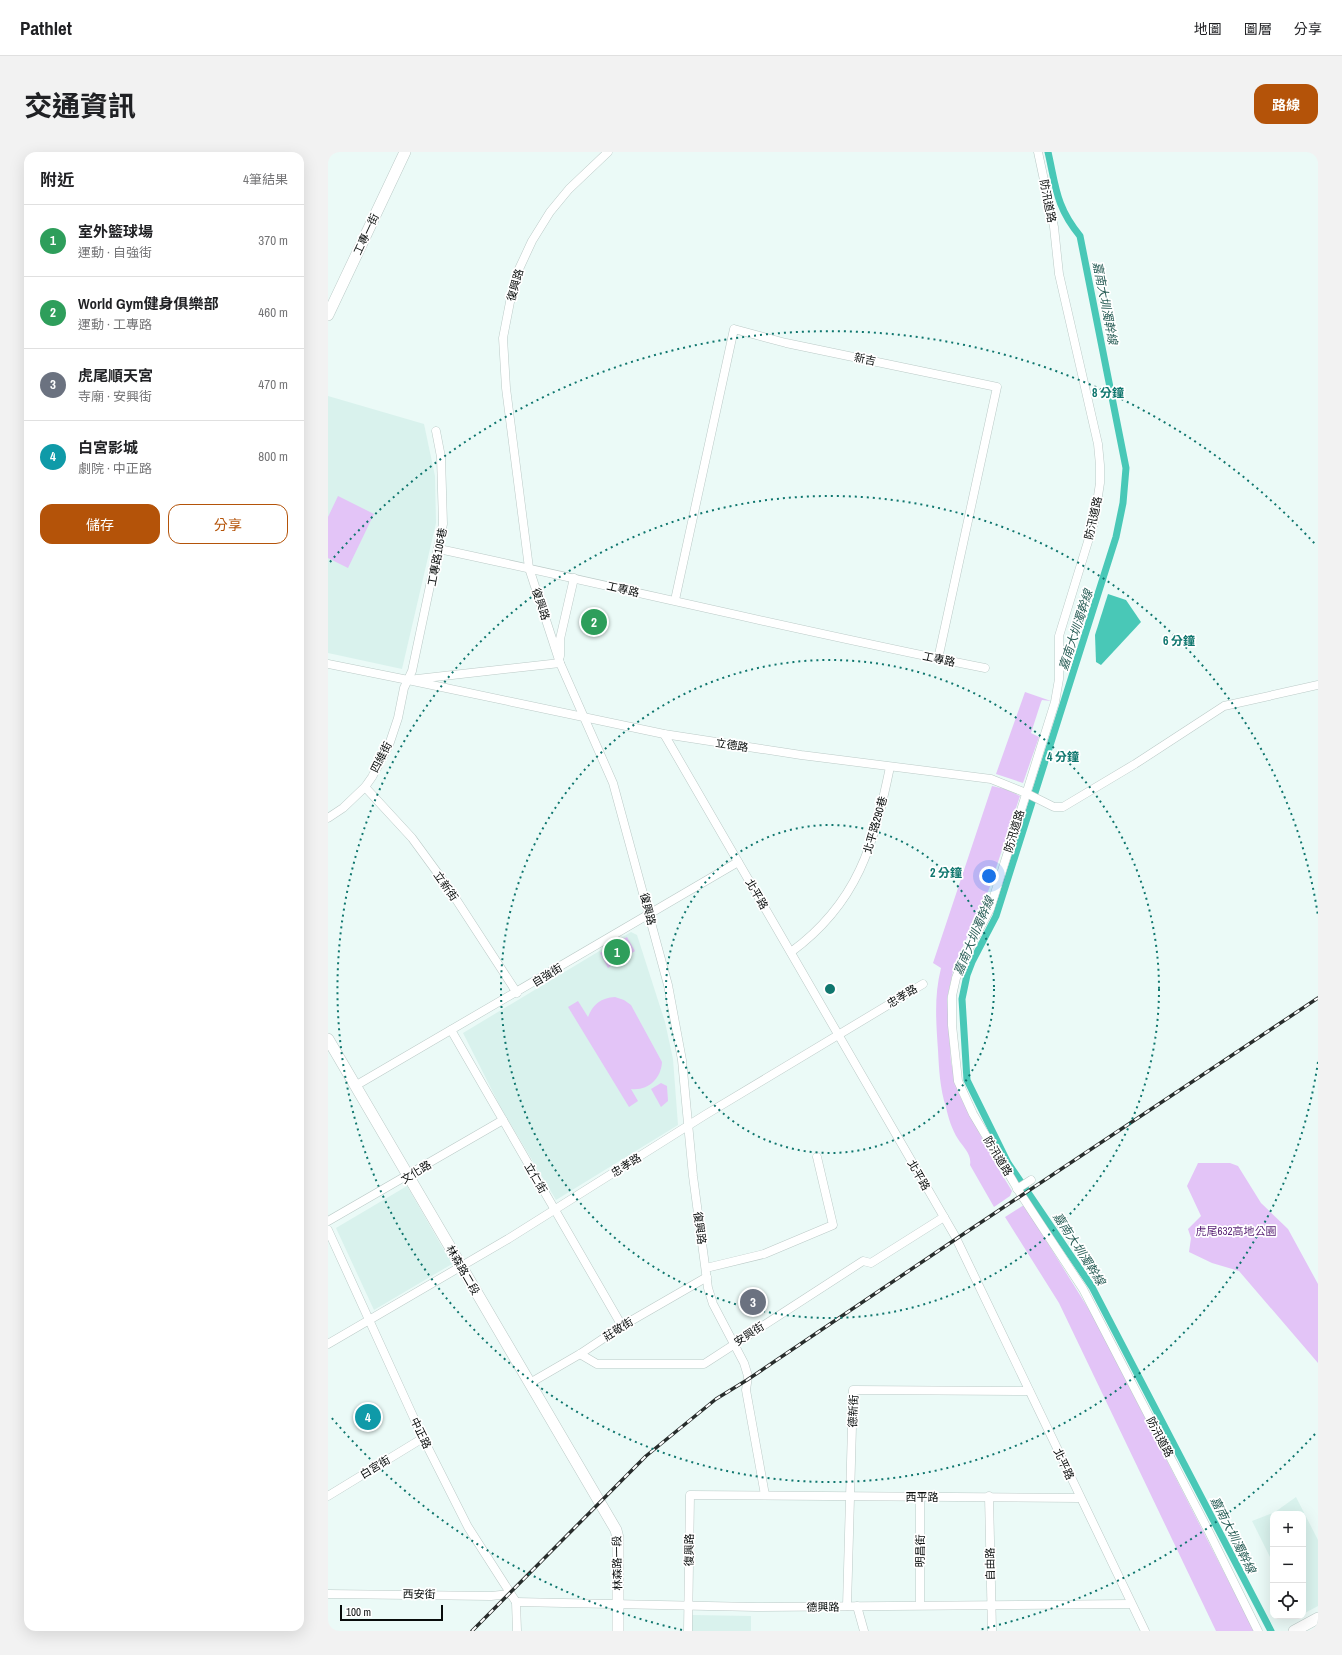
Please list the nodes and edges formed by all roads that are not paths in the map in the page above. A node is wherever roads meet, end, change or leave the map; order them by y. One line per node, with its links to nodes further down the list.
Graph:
1 (405, 152): 4 (main road, 工專一街)
2 (608, 152): 7 (street, 復興路)
3 (1038, 152): 20 (street, 防汛道路)
4 (328, 315)
5 (436, 431): 6 (street, 工專路105巷)
6 (439, 549): 7 (street, 工專路); 14 (street, 工專路105巷)
7 (529, 568): 8 (street, 工專路); 11 (street, 復興路)
8 (574, 578): 9 (street, 工專路); 11 (street)
9 (675, 600): 10 (street, 工專路); 10 (street, 新吉)
10 (938, 658): 13 (street, 工專路)
11 (560, 663): 14 (street); 16 (street, 復興路)
12 (328, 664): 14 (street)
13 (985, 668)
14 (408, 680): 16 (street, 立德路); 19 (street, 四維街)
15 (1318, 685): 20 (street, 立德路)
16 (585, 718): 17 (street, 立德路); 23 (street, 復興路)
17 (664, 734): 18 (street, 立德路); 22 (street, 北平路)
18 (890, 767): 20 (street, 立德路); 24 (street, 北平路290巷)
19 (365, 787): 21 (street, 四維街); 26 (street, 立新街)
20 (1028, 793): 36 (street, 防汛道路)
21 (328, 818)
22 (738, 862): 23 (street, 自強街); 24 (street, 北平路)
23 (650, 914): 26 (street, 自強街); 32 (street, 復興路)
24 (791, 952): 28 (street, 北平路)
25 (923, 984): 28 (street, 忠孝路)
26 (517, 993): 27 (street, 自強街)
27 (451, 1030): 30 (street, 自強街); 31 (street, 立仁街)
28 (839, 1035): 32 (street, 忠孝路); 38 (street, 北平路)
29 (328, 1039): 30 (main road, 林森路二段)
30 (356, 1086): 34 (main road, 林森路二段)
31 (503, 1120): 34 (street, 文化路); 37 (street, 立仁街)
32 (688, 1126): 37 (street, 忠孝路); 42 (street, 復興路)
33 (817, 1157): 42 (street)
34 (408, 1176): 39 (street, 文化路); 41 (main road, 林森路二段)
35 (1031, 1180): 36 (street)
36 (1017, 1189): 76 (street, 防汛道路)
37 (554, 1209): 41 (street, 忠孝路); 45 (street, 立仁街)
38 (944, 1217): 47 (street, 安興街); 50 (street, 北平路)
39 (328, 1221)
40 (328, 1230): 44 (street, 中正路)
41 (461, 1266): 44 (street, 忠孝路); 49 (main road, 林森路二段)
42 (706, 1268): 43 (street, 復興路)
43 (707, 1277): 45 (street, 莊敬街); 47 (street, 復興路)
44 (369, 1318): 46 (street, 忠孝路); 51 (street, 中正路)
45 (622, 1326): 48 (street, 莊敬街)
46 (328, 1344)
47 (734, 1344): 48 (street, 安興街); 52 (street, 復興路)
48 (580, 1354): 49 (street, 莊敬街)
49 (530, 1383): 58 (main road, 林森路二段)
50 (1029, 1391): 54 (street, 德新街); 57 (street, 北平路)
51 (423, 1438): 53 (street, 白宮街); 60 (street, 中正路)
52 (765, 1495): 54 (street, 西平路); 66 (street, 復興路)
53 (328, 1496)
54 (850, 1496): 56 (street, 西平路); 67 (street, 德新街)
55 (989, 1496): 56 (street, 西平路); 57 (street, 西平路); 65 (street, 自由路)
56 (920, 1497): 64 (street, 明昌街)
57 (1079, 1498): 63 (street, 北平路)
58 (599, 1499): 62 (main road, 林森路一段)
59 (328, 1594): 60 (street, 西安街)
60 (510, 1594): 61 (street, 中正路)
61 (516, 1602): 62 (street, 德興路); 70 (street)
62 (618, 1604): 66 (street, 德興路); 71 (main road, 林森路一段)
63 (1131, 1604): 65 (street, 德興路); 75 (street, 北平路)
64 (920, 1605): 65 (street, 德興路); 68 (street, 德興路)
65 (991, 1605): 74 (street, 自由路)
66 (688, 1606): 67 (street, 德興路); 72 (street, 復興路)
67 (847, 1606): 68 (street, 德興路)
68 (857, 1606): 73 (street)
69 (1318, 1618): 77 (main road)
70 (517, 1631)
71 (618, 1631)
72 (688, 1631)
73 (864, 1631)
74 (992, 1631)
75 (1145, 1631)
76 (1258, 1631)
77 (1294, 1631)

